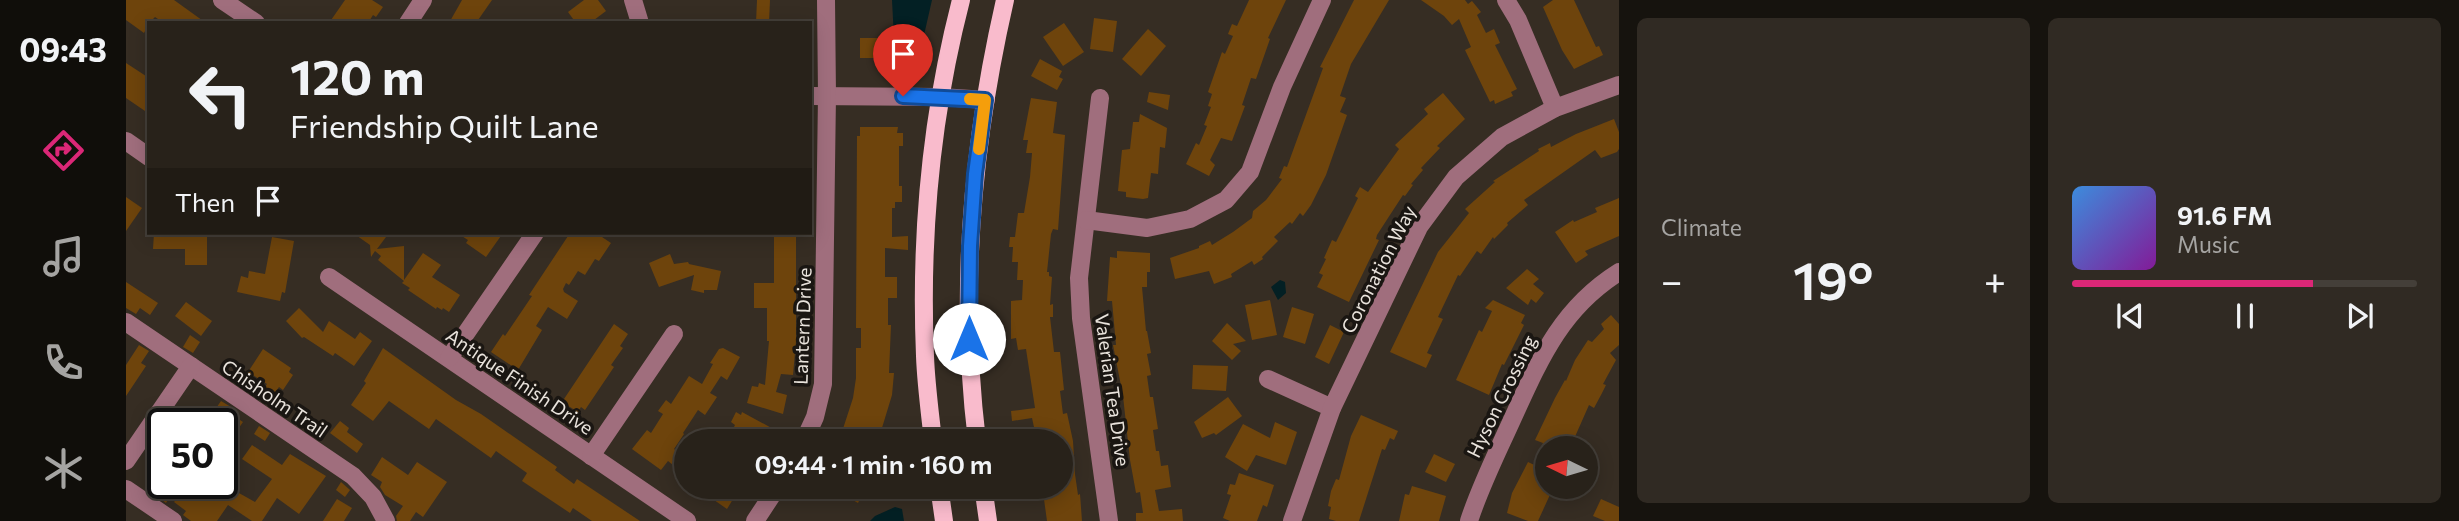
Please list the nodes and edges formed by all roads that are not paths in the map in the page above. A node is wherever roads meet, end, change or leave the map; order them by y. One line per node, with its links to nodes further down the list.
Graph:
1 (222, 0): 9 (street)
2 (423, 0): 10 (street)
3 (633, 0): 11 (street)
4 (826, 0): 13 (street, Lantern Drive)
5 (961, 0): 14 (main road)
6 (1005, 0): 16 (main road)
7 (1322, 0): 20 (street)
8 (1506, 0): 17 (street)
9 (253, 21)
10 (409, 21)
11 (639, 21)
12 (1619, 86): 17 (street, Coronation Way)
13 (819, 96): 14 (street); 30 (street, Lantern Drive)
14 (941, 97): 16 (street); 31 (main road)
15 (1100, 98): 20 (street, Valerian Tea Drive)
16 (985, 100): 32 (main road)
17 (1555, 108): 29 (street, Coronation Way)
18 (126, 141): 19 (street)
19 (147, 156)
20 (1086, 220): 45 (street, Valerian Tea Drive)
21 (534, 235): 26 (street)
22 (1619, 272): 47 (street, Hyson Crossing)
23 (329, 277): 26 (street, Antique Finish Drive)
24 (126, 323): 27 (street, Chisholm Trail)
25 (674, 334): 33 (street)
26 (449, 358): 33 (street, Antique Finish Drive)
27 (191, 366): 34 (street); 40 (street, Chisholm Trail)
28 (1268, 379): 29 (street)
29 (1332, 408): 46 (street, Coronation Way)
30 (810, 429)
31 (932, 429)
32 (977, 429)
33 (592, 456): 41 (street, Antique Finish Drive)
34 (126, 461)
35 (126, 489): 39 (street)
36 (769, 499): 42 (street)
37 (941, 499): 43 (main road)
38 (985, 499): 44 (main road)
39 (173, 521)
40 (386, 521)
41 (687, 521)
42 (755, 521)
43 (944, 521)
44 (989, 521)
45 (1109, 521)
46 (1292, 521)
47 (1469, 521)

